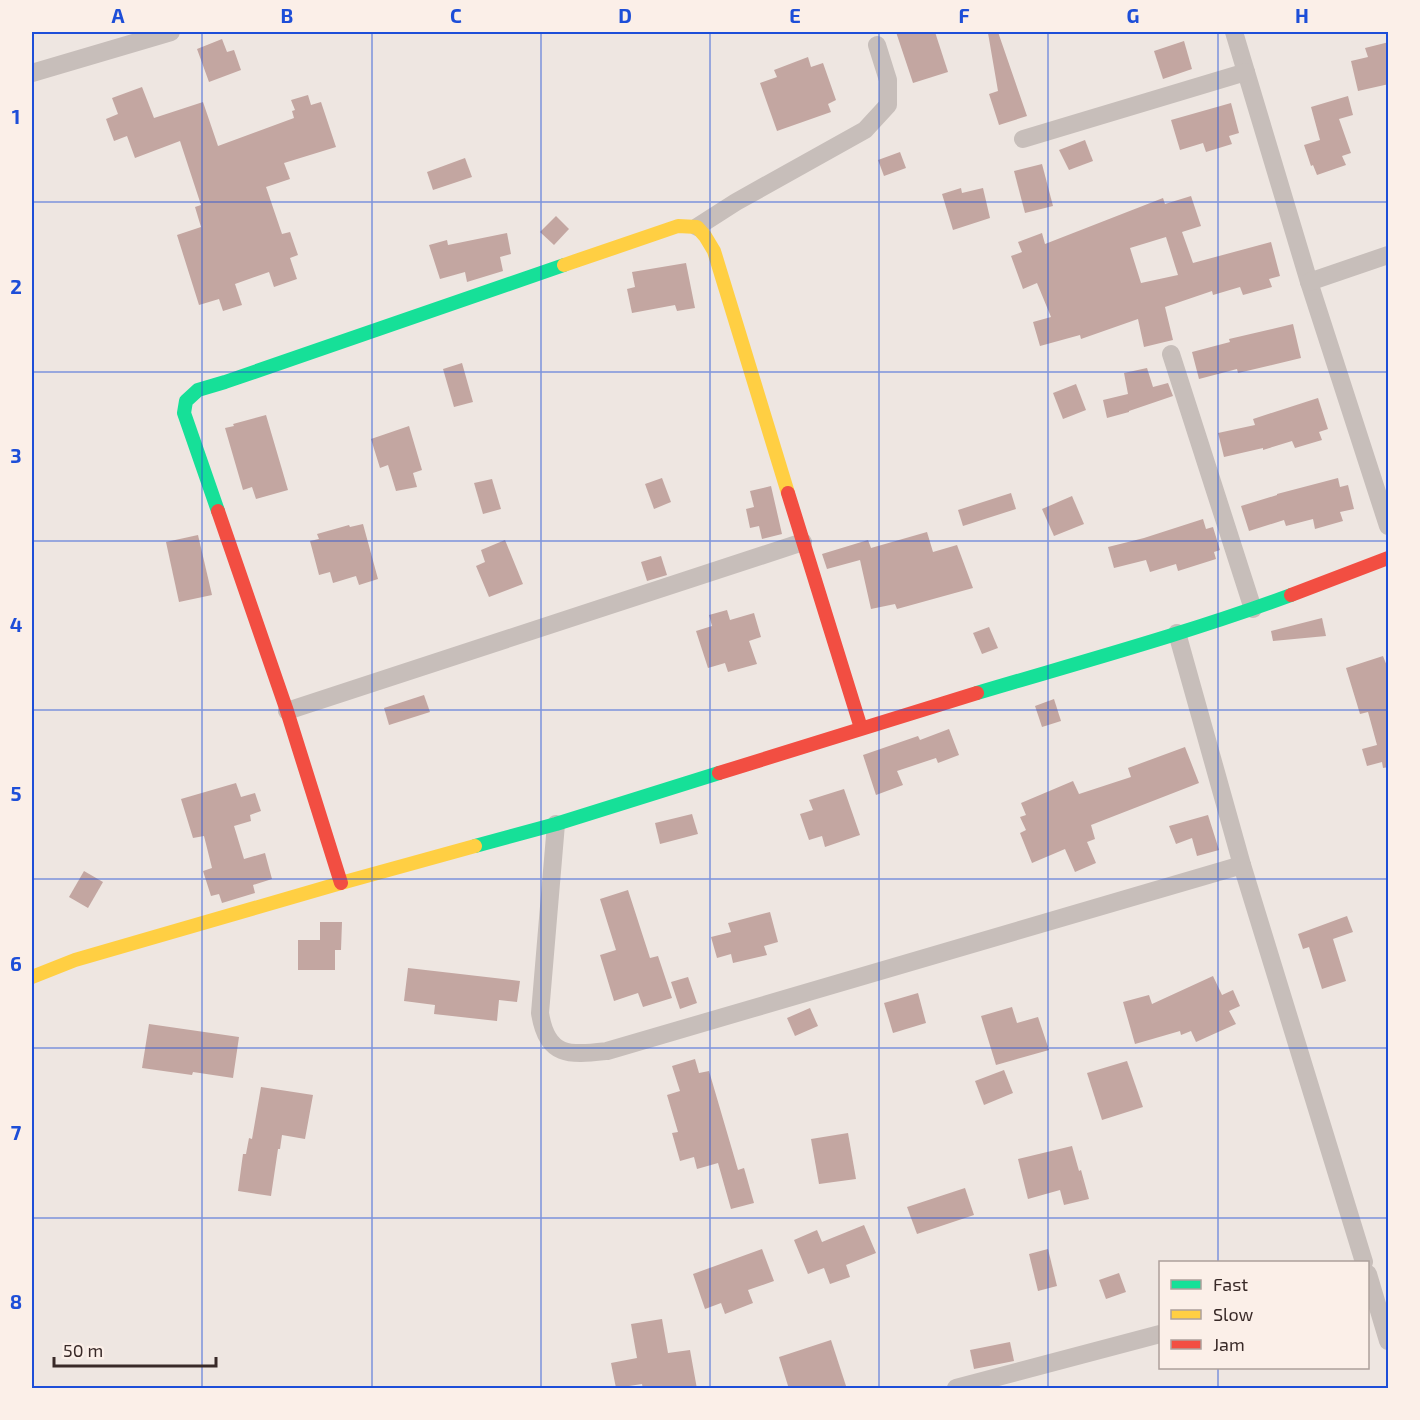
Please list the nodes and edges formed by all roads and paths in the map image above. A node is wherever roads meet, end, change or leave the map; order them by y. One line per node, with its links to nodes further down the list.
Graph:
1 (171, 32): 5 (street)
2 (1234, 32): 4 (street)
3 (877, 45): 7 (street)
4 (1246, 72): 6 (street); 9 (street)
5 (32, 73)
6 (1023, 139)
7 (697, 227): 12 (street); 16 (street)
8 (1389, 255): 9 (street)
9 (1309, 282): 11 (street)
10 (1171, 354): 14 (street)
11 (1389, 526)
12 (803, 542): 16 (street); 17 (street)
13 (1389, 558): 14 (street)
14 (1252, 609): 15 (street)
15 (1177, 633): 17 (street); 19 (street)
16 (287, 711): 20 (street)
17 (861, 728): 18 (street)
18 (556, 824): 19 (street); 20 (street)
19 (1242, 865): 22 (street)
20 (341, 883): 21 (street)
21 (32, 977)
22 (1363, 1261)
23 (1369, 1279): 25 (street)
24 (1159, 1335): 26 (street)
25 (1389, 1341)
26 (956, 1389)

